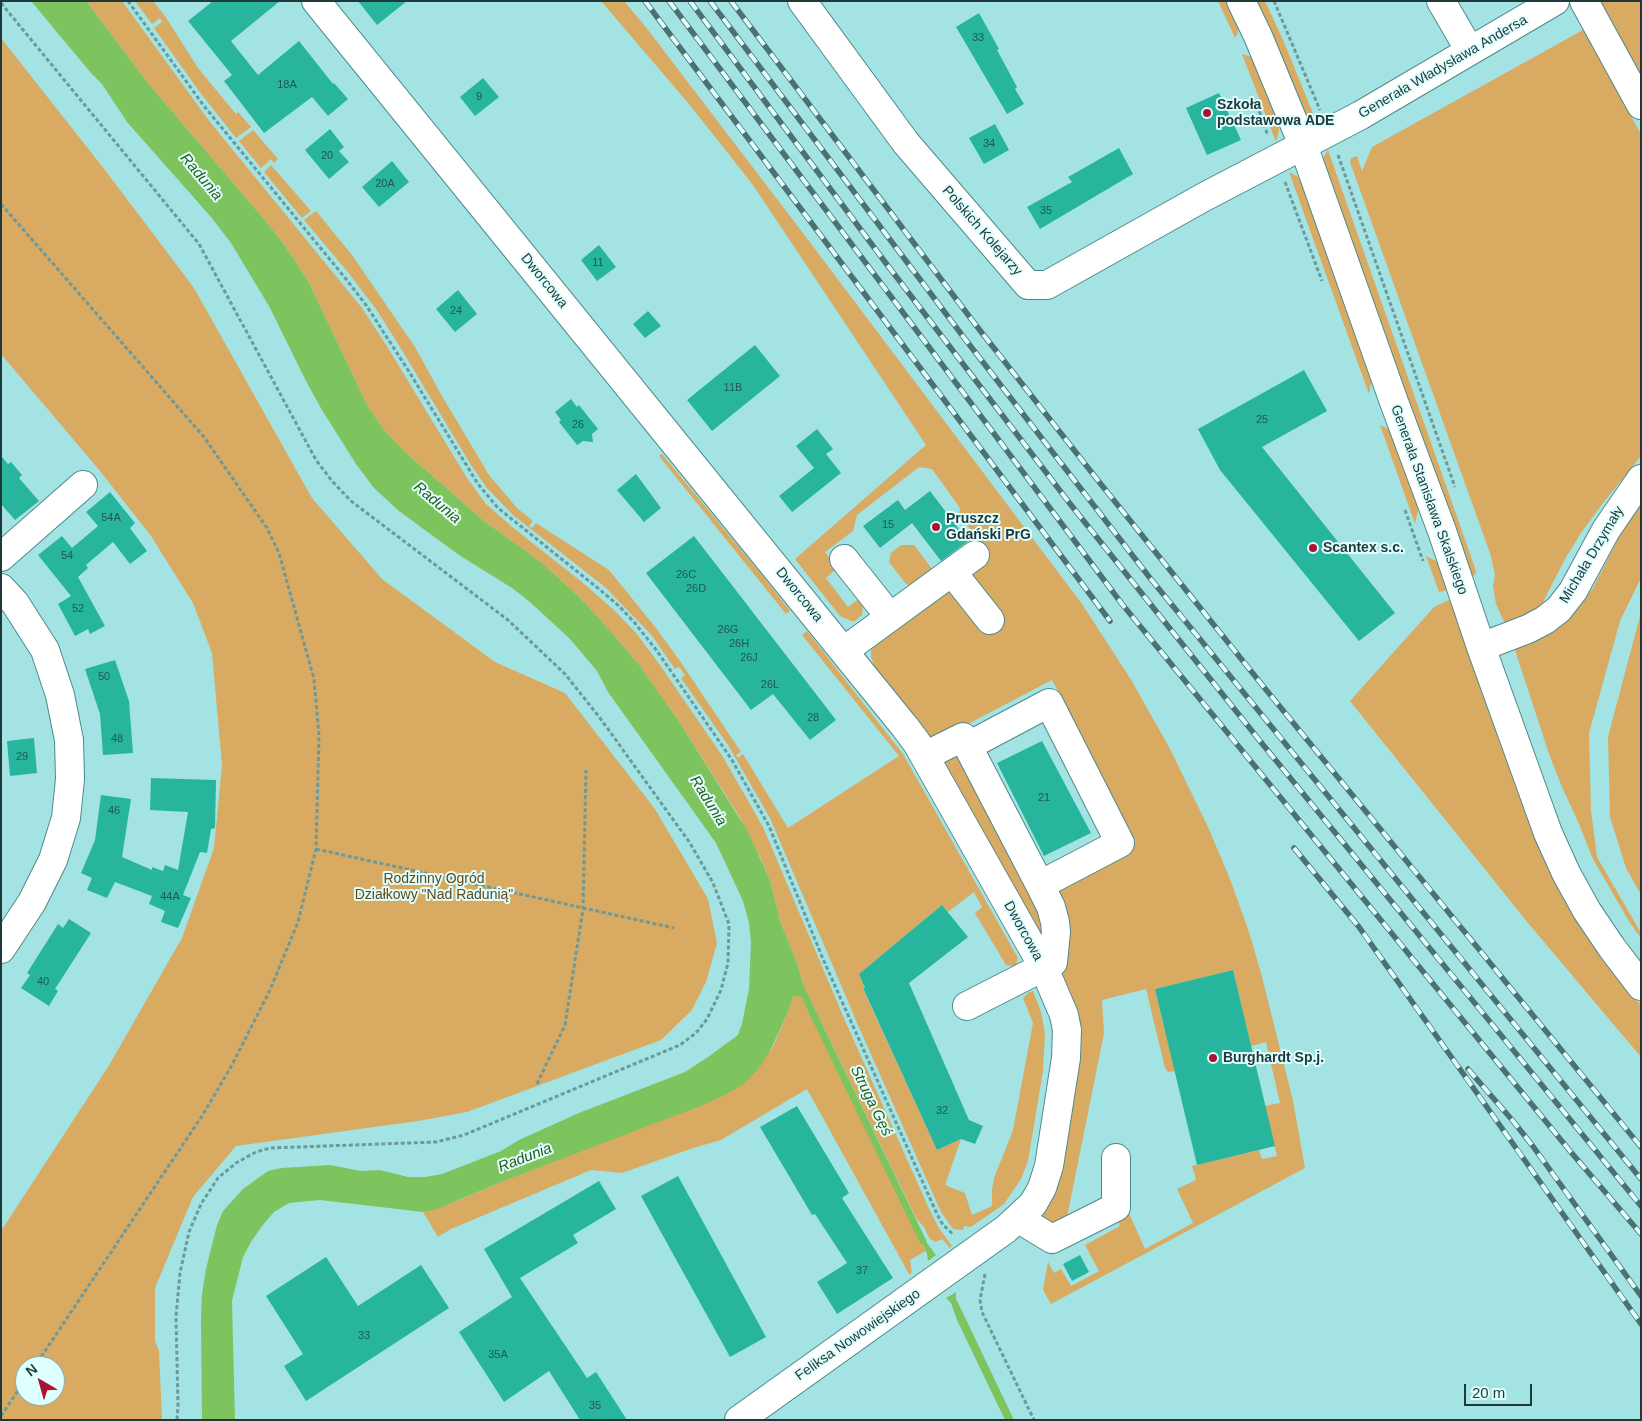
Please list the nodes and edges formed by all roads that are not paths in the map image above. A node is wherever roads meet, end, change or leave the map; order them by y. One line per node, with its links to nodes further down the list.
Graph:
1 (316, 1): 20 (street, Dworcowa)
2 (802, 1): 9 (street, Polskich Kolejarzy)
3 (1241, 1): 9 (street, Generała Stanisława Skalskiego)
4 (1440, 1): 7 (street)
5 (1556, 1): 7 (street, Generała Władysława Andersa)
6 (1584, 1): 8 (street)
7 (1470, 51): 9 (street, Generała Władysława Andersa)
8 (1641, 105)
9 (1303, 145): 19 (street, Generała Stanisława Skalskiego)
10 (1641, 478): 19 (street, Michała Drzymały)
11 (83, 485): 13 (street)
12 (976, 555): 15 (street)
13 (1, 557)
14 (844, 558): 17 (street)
15 (952, 572): 17 (street); 18 (street)
16 (1, 588): 24 (street)
17 (890, 617): 20 (street)
18 (990, 620)
19 (1481, 647): 26 (street, Generała Stanisława Skalskiego)
20 (845, 650): 22 (street, Dworcowa)
21 (968, 746): 22 (street); 23 (street); 23 (street)
22 (925, 756): 25 (street, Dworcowa)
23 (1040, 885): 25 (street)
24 (1, 950)
25 (1044, 968): 27 (street); 29 (street, Dworcowa)
26 (1641, 986)
27 (967, 1006)
28 (1116, 1158): 29 (street)
29 (1018, 1219): 30 (street, Dworcowa)
30 (977, 1251): 31 (street, Feliksa Nowowiejskiego)
31 (739, 1420)

